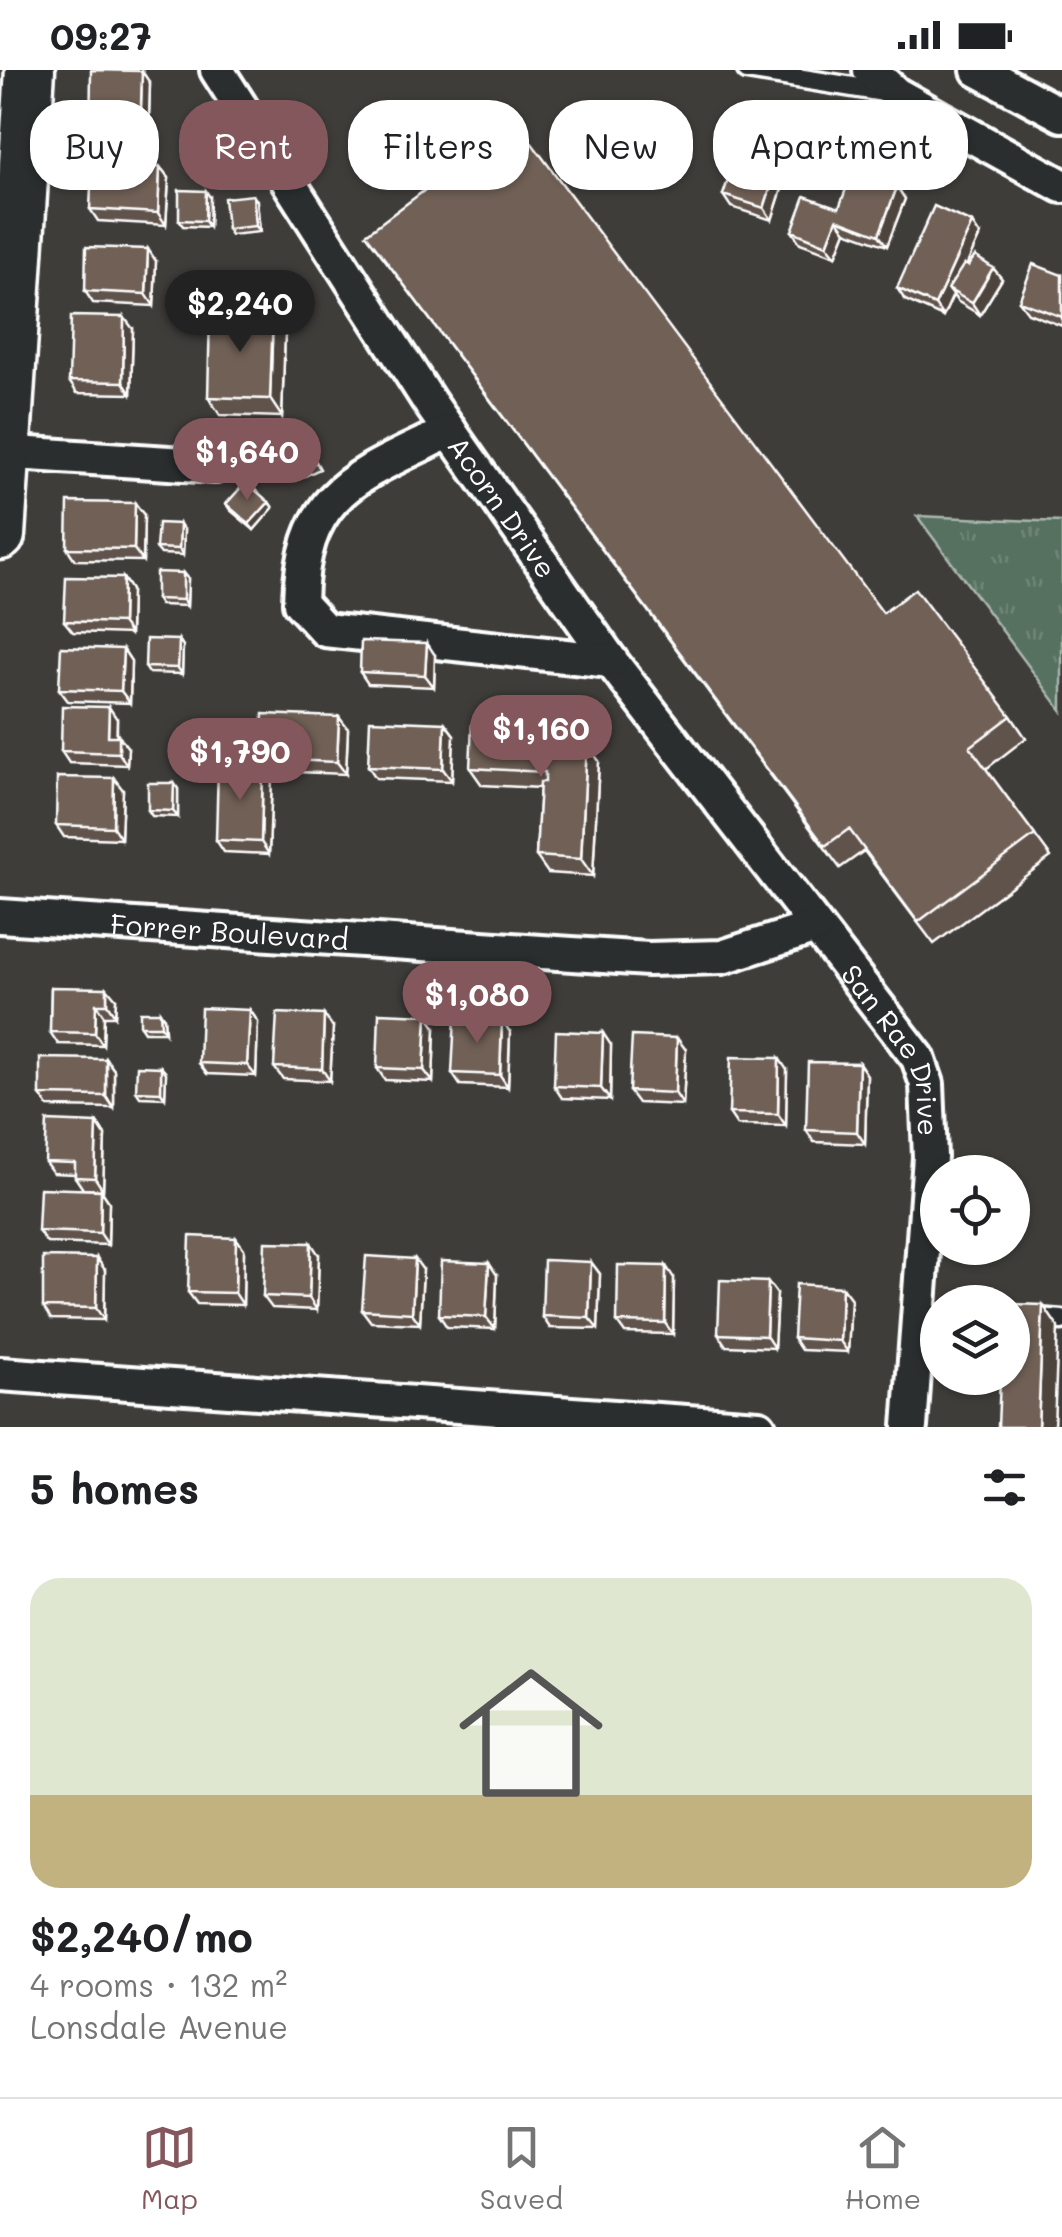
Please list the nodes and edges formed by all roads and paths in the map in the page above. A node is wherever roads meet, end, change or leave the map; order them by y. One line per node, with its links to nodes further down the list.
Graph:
1 (30, 70): 10 (main road)
2 (218, 70): 9 (street, Acorn Drive)
3 (747, 70): 6 (lane)
4 (870, 70): 6 (street)
5 (978, 70): 7 (street)
6 (896, 94): 8 (street)
7 (1062, 115)
8 (1062, 186)
9 (450, 432): 13 (street, Acorn Drive); 13 (street)
10 (2, 453): 11 (street); 12 (main road)
11 (215, 466)
12 (0, 534)
13 (612, 661): 15 (street, Acorn Drive)
14 (0, 916): 15 (street, Forrer Boulevard)
15 (816, 927): 16 (street, San Rae Drive)
16 (928, 1285)
17 (1030, 1317): 18 (lane)
18 (1062, 1320)
19 (920, 1361): 22 (street, San Rae Drive)
20 (0, 1374): 21 (street)
21 (759, 1427)
22 (910, 1427)

